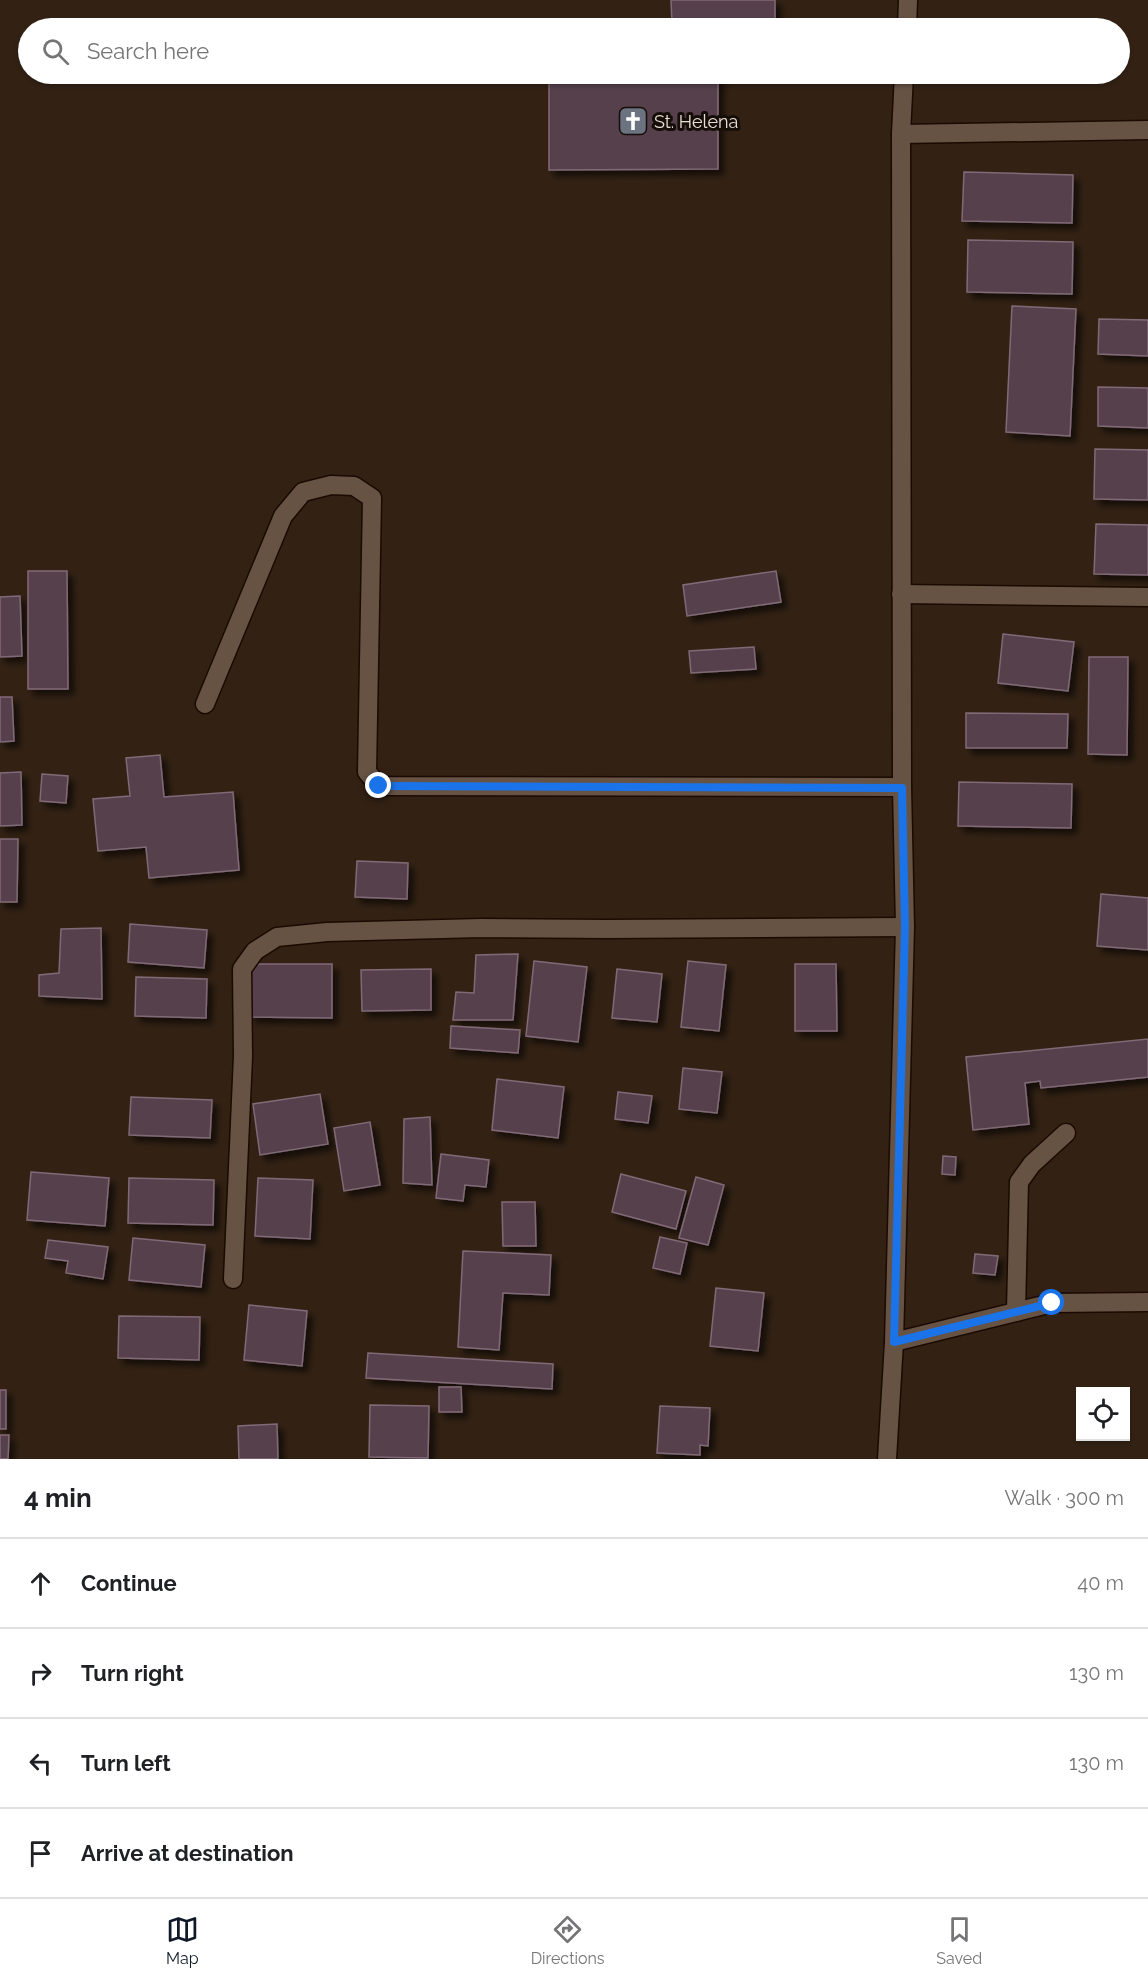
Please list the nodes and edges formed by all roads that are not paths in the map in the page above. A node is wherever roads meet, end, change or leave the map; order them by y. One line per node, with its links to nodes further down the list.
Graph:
1 (908, 0): 2 (street)
2 (907, 18)
3 (904, 84): 5 (street)
4 (1148, 130): 5 (street)
5 (901, 134): 6 (street)
6 (901, 594): 7 (street); 9 (street)
7 (1148, 597)
8 (205, 704): 9 (street)
9 (902, 788): 10 (street)
10 (905, 927): 12 (street); 15 (street)
11 (1066, 1133): 14 (street)
12 (233, 1280)
13 (1148, 1302): 14 (street)
14 (1016, 1312): 15 (street)
15 (894, 1342): 16 (street)
16 (887, 1459)

